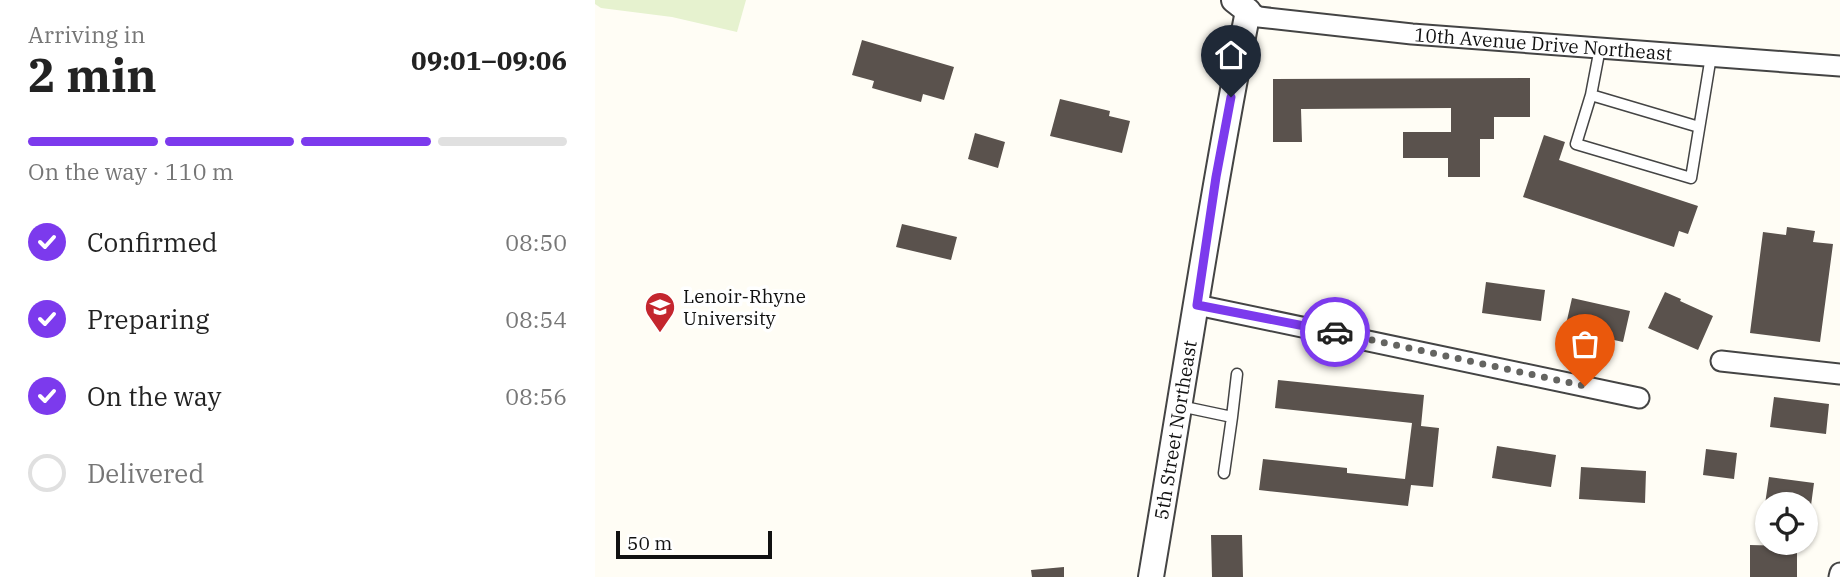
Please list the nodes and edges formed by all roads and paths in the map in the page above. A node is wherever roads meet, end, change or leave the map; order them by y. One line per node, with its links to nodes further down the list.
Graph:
1 (1241, 6): 2 (street, 10th Avenue Drive Northeast); 7 (street, 5th Street Northeast)
2 (1600, 48): 3 (street, 10th Avenue Drive Northeast); 5 (lane)
3 (1711, 57): 4 (street, 10th Avenue Drive Northeast); 6 (lane)
4 (1840, 66)
5 (1591, 95): 6 (lane); 6 (lane)
6 (1699, 127)
7 (1197, 305): 11 (street); 12 (street, 5th Street Northeast)
8 (1721, 361): 10 (street)
9 (1237, 374): 13 (lane)
10 (1840, 374)
11 (1639, 398)
12 (1180, 406): 13 (lane); 15 (street, 5th Street Northeast)
13 (1232, 417): 14 (lane)
14 (1224, 473)
15 (1151, 577)

